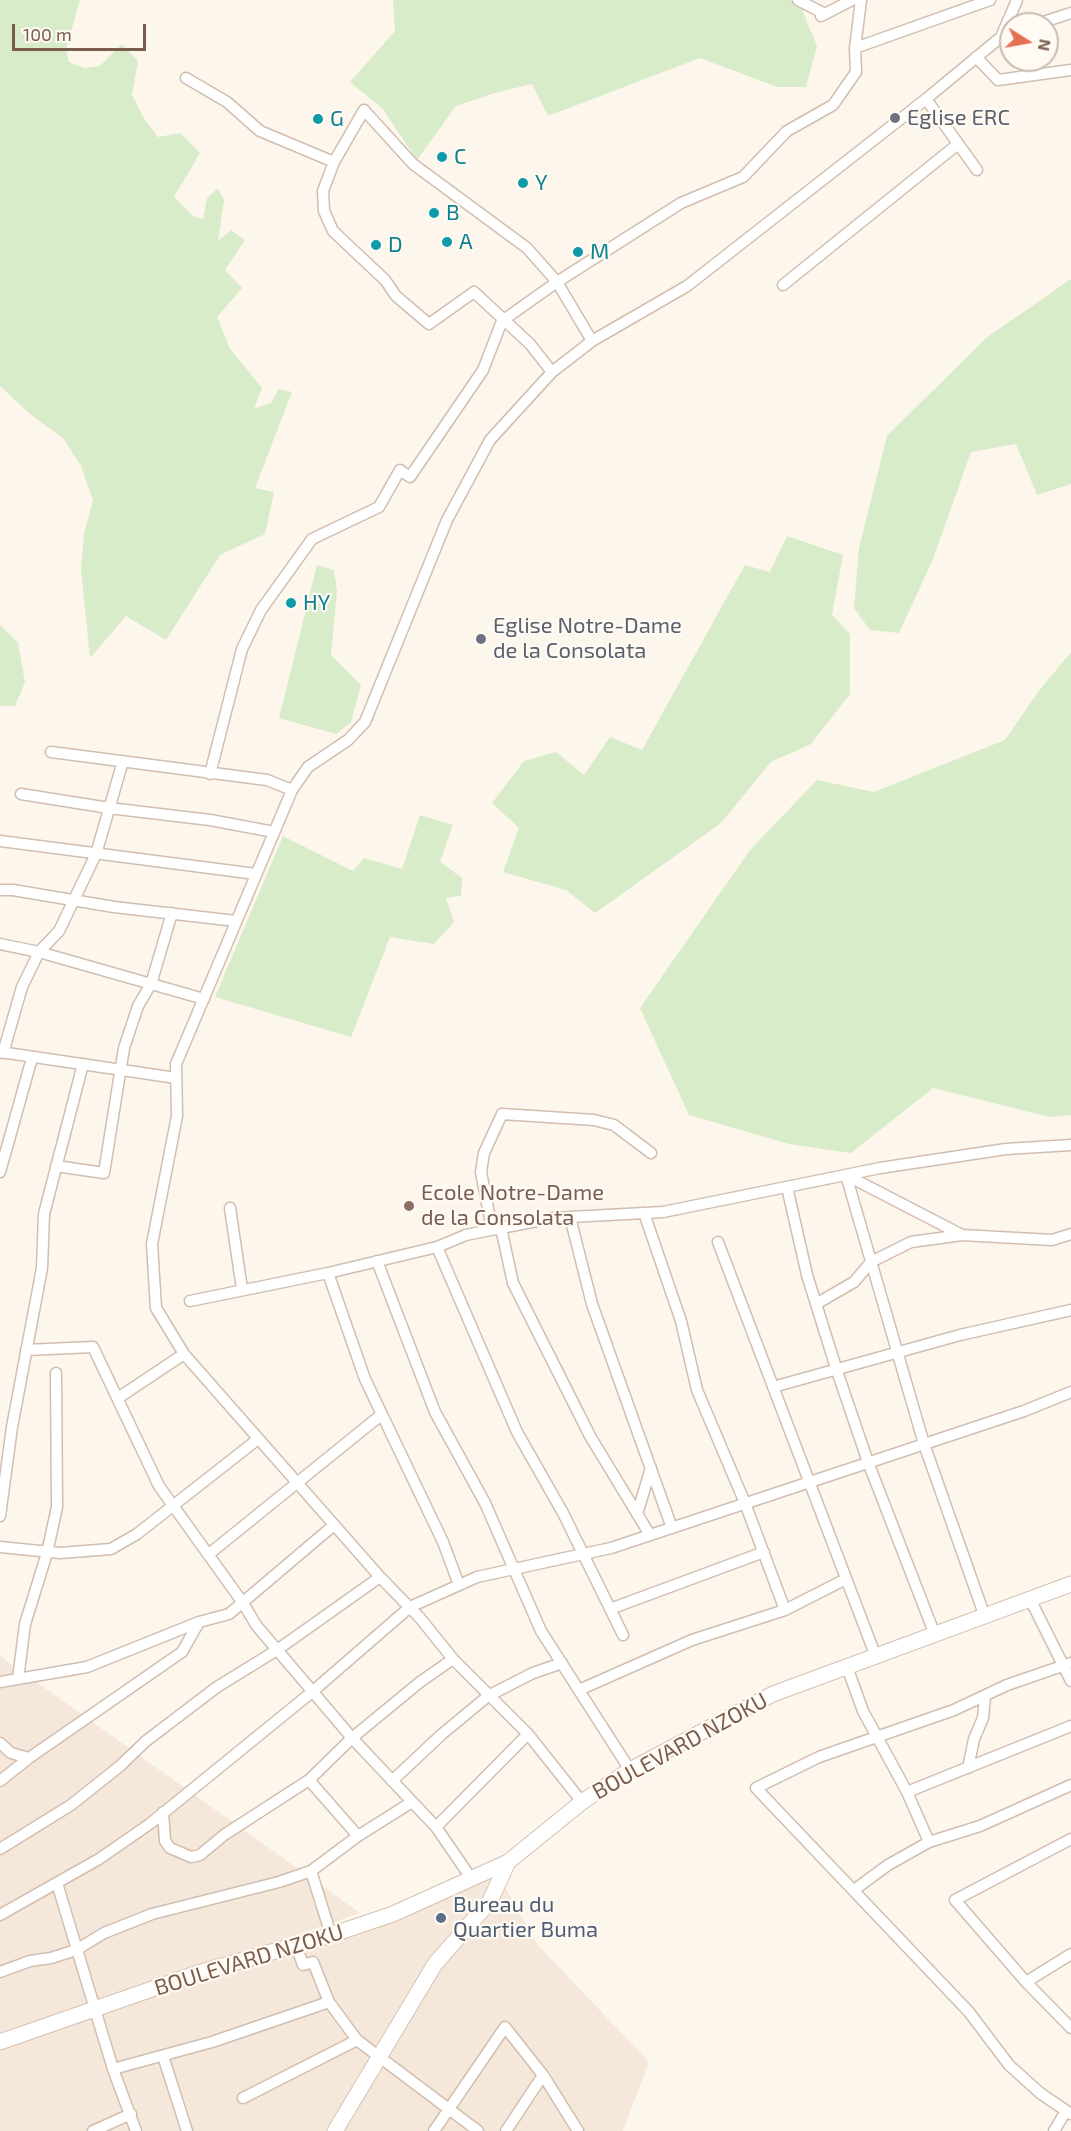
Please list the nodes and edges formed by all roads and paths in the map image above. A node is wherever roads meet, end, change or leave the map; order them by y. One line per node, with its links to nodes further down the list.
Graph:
1 (852, 0): 5 (street)
2 (860, 0): 6 (street); 8 (street)
3 (990, 0): 8 (street)
4 (802, 2): 5 (street); 5 (street)
5 (836, 8)
6 (849, 22)
7 (999, 40): 9 (street)
8 (855, 48): 16 (street)
9 (976, 57): 10 (street); 12 (street)
10 (1071, 70)
11 (186, 78): 14 (street)
12 (926, 99): 13 (street); 19 (street)
13 (958, 144): 15 (street); 17 (street)
14 (333, 162): 16 (street); 18 (street)
15 (977, 170)
16 (557, 282): 18 (street); 19 (street)
17 (783, 285)
18 (502, 321): 20 (street); 23 (street)
19 (592, 341): 20 (street)
20 (552, 372): 24 (street)
21 (51, 752): 22 (street)
22 (123, 761): 23 (street); 26 (street)
23 (210, 774): 24 (street)
24 (292, 790): 27 (street)
25 (21, 794): 26 (street)
26 (109, 808): 27 (street); 29 (street)
27 (274, 832): 30 (street)
28 (0, 841): 29 (street)
29 (96, 854): 30 (street); 32 (street)
30 (256, 874): 34 (street)
31 (0, 890): 32 (street)
32 (74, 900): 33 (street); 36 (street)
33 (172, 913): 34 (street); 37 (street)
34 (236, 921): 38 (street)
35 (0, 944): 36 (street)
36 (39, 952): 37 (street); 39 (street)
37 (151, 984): 38 (street); 42 (street)
38 (204, 999): 43 (street)
39 (1, 1052): 40 (street)
40 (32, 1058): 41 (street); 44 (street)
41 (83, 1064): 42 (street); 47 (street)
42 (122, 1072): 43 (street); 47 (street)
43 (176, 1078): 67 (street)
44 (5, 1131): 48 (street)
45 (1071, 1145): 49 (street)
46 (651, 1153): 54 (street)
47 (56, 1166): 66 (street)
48 (0, 1172)
49 (846, 1175): 50 (street); 55 (street); 60 (street)
50 (787, 1186): 52 (street); 64 (street)
51 (230, 1208): 62 (street)
52 (644, 1213): 53 (street); 81 (street)
53 (570, 1217): 54 (street); 78 (street)
54 (496, 1228): 58 (street); 83 (street)
55 (962, 1234): 56 (street); 60 (street)
56 (1071, 1234)
57 (718, 1242): 71 (street)
58 (437, 1247): 59 (street); 92 (street)
59 (376, 1261): 61 (street); 93 (street)
60 (871, 1262): 64 (street); 68 (street)
61 (328, 1273): 62 (street); 74 (street)
62 (242, 1290): 63 (street)
63 (190, 1301)
64 (816, 1304): 69 (street)
65 (1071, 1310): 68 (street)
66 (26, 1350): 73 (street); 84 (street)
67 (184, 1354): 73 (street); 75 (street)
68 (897, 1354): 69 (street); 76 (street)
69 (837, 1371): 71 (street); 77 (street)
70 (56, 1373): 90 (street)
71 (773, 1387): 79 (street)
72 (1071, 1392): 76 (street)
73 (118, 1398): 82 (street)
74 (381, 1415): 80 (street); 97 (street)
75 (258, 1439): 80 (street); 82 (street)
76 (924, 1444): 77 (street); 103 (street)
77 (868, 1462): 79 (street); 106 (street)
78 (651, 1468): 83 (street); 86 (street)
79 (808, 1482): 81 (street); 95 (street)
80 (298, 1485): 85 (street); 91 (street)
81 (745, 1503): 86 (street); 89 (street)
82 (174, 1506): 90 (street); 91 (street)
83 (637, 1514): 87 (street)
84 (0, 1516)
85 (334, 1525): 94 (street); 99 (street)
86 (672, 1528): 87 (street)
87 (650, 1535): 92 (street)
88 (0, 1547): 90 (street)
89 (764, 1552): 101 (street); 102 (street)
90 (47, 1553): 113 (street)
91 (209, 1554): 99 (street)
92 (582, 1554): 93 (street); 101 (street)
93 (515, 1568): 97 (street); 110 (street)
94 (380, 1577): 100 (street); 107 (street)
95 (846, 1579): 102 (street); 108 (street)
96 (1071, 1584): 98 (street, BOULEVARD NZOKU)
97 (459, 1585): 100 (street)
98 (1030, 1601): 103 (street, BOULEVARD NZOKU); 111 (street)
99 (243, 1603): 104 (street); 107 (street)
100 (410, 1607): 109 (street); 117 (street)
101 (610, 1609): 105 (street)
102 (784, 1610): 116 (street)
103 (986, 1617): 106 (street, BOULEVARD NZOKU)
104 (199, 1622): 113 (street); 125 (street)
105 (623, 1635)
106 (935, 1635): 108 (street, BOULEVARD NZOKU)
107 (277, 1650): 117 (street); 140 (street)
108 (876, 1657): 112 (street, BOULEVARD NZOKU)
109 (453, 1659): 118 (street); 123 (street)
110 (562, 1663): 116 (street); 118 (street)
111 (1067, 1664): 115 (street); 119 (street)
112 (847, 1667): 122 (street); 127 (street, BOULEVARD NZOKU)
113 (18, 1679): 114 (street)
114 (0, 1682)
115 (1071, 1682)
116 (579, 1690): 127 (street)
117 (312, 1692): 123 (street); 135 (street)
118 (488, 1696): 121 (street); 130 (street)
119 (985, 1697): 122 (street); 126 (street)
120 (1071, 1726): 126 (street)
121 (528, 1734): 134 (street); 136 (street)
122 (877, 1737): 132 (street); 145 (street)
123 (352, 1738): 128 (street); 130 (street)
124 (0, 1743): 125 (street)
125 (29, 1758): 129 (street)
126 (968, 1768): 132 (street)
127 (630, 1770): 134 (street, BOULEVARD NZOKU)
128 (309, 1780): 135 (street); 137 (street)
129 (0, 1781)
130 (392, 1781): 133 (street)
131 (1071, 1785): 139 (street)
132 (907, 1792): 139 (street)
133 (412, 1802): 136 (street); 137 (street)
134 (582, 1802): 141 (street, BOULEVARD NZOKU)
135 (163, 1812): 144 (street)
136 (436, 1827): 143 (street)
137 (358, 1836): 142 (street)
138 (1071, 1839): 152 (street)
139 (929, 1842): 145 (street)
140 (0, 1849)
141 (508, 1862): 143 (street, BOULEVARD NZOKU); 159 (street)
142 (311, 1871): 147 (street); 149 (street)
143 (471, 1878): 147 (street, BOULEVARD NZOKU)
144 (57, 1883): 146 (street); 149 (street)
145 (854, 1890): 164 (street)
146 (1, 1912)
147 (331, 1935): 148 (street, BOULEVARD NZOKU)
148 (296, 1945): 153 (street); 154 (street, BOULEVARD NZOKU)
149 (75, 1950): 151 (street); 154 (street)
150 (1071, 1954): 152 (street)
151 (0, 1972)
152 (1026, 1982): 155 (street)
153 (329, 2002): 156 (street); 158 (street)
154 (95, 2010): 157 (street, BOULEVARD NZOKU); 160 (street)
155 (1071, 2028)
156 (357, 2040): 159 (street); 162 (street)
157 (0, 2042)
158 (163, 2056): 160 (street); 168 (street)
159 (379, 2058): 163 (street); 169 (street)
160 (113, 2069): 165 (street)
161 (543, 2074): 163 (street); 172 (street); 173 (street)
162 (243, 2098)
163 (448, 2110): 170 (street); 171 (street)
164 (1068, 2113): 174 (street)
165 (131, 2114): 166 (street); 167 (street)
166 (93, 2131)
167 (136, 2131)
168 (187, 2131)
169 (334, 2131)
170 (434, 2131)
171 (478, 2131)
172 (506, 2131)
173 (578, 2131)
174 (1054, 2131)

